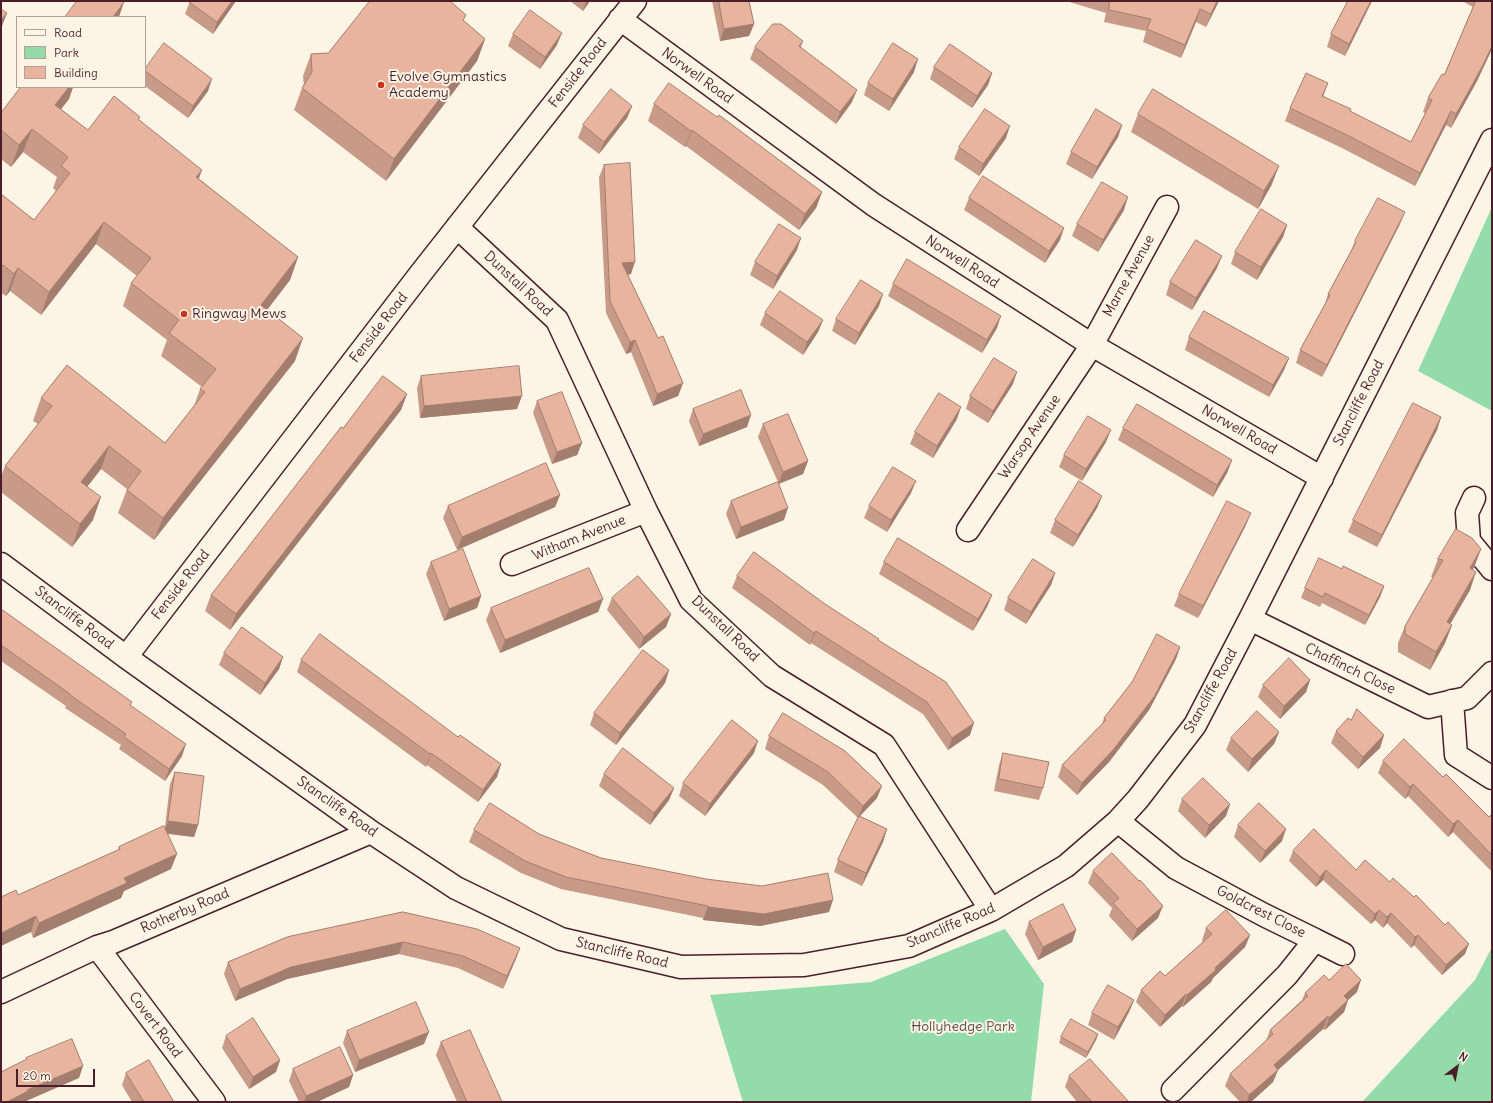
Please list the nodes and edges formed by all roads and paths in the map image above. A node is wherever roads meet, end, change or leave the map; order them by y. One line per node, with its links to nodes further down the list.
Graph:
1 (635, 1): 2 (street, Fenside Road)
2 (620, 19): 5 (street, Fenside Road); 6 (street, Norwell Road)
3 (1492, 140): 7 (street, Stancliffe Road)
4 (1167, 207): 6 (street, Marne Avenue)
5 (457, 227): 9 (street, Dunstall Road); 15 (street, Fenside Road)
6 (1092, 345): 7 (street, Norwell Road); 10 (street, Warsop Avenue)
7 (1322, 478): 14 (street, Stancliffe Road)
8 (1474, 498): 13 (street)
9 (646, 511): 12 (street, Witham Avenue); 21 (street, Dunstall Road)
10 (968, 530)
11 (1, 564): 15 (street, Stancliffe Road)
12 (512, 564)
13 (1492, 568)
14 (1250, 619): 17 (street, Chaffinch Close); 19 (street, Stancliffe Road)
15 (126, 657): 20 (street, Stancliffe Road)
16 (1492, 673): 17 (street, Chaffinch Close)
17 (1452, 702): 18 (street)
18 (1492, 778)
19 (1118, 820): 21 (street, Stancliffe Road); 22 (street, Goldcrest Close)
20 (371, 832): 21 (street, Stancliffe Road); 23 (street, Rotherby Road)
21 (991, 910)
22 (1315, 940): 24 (street); 26 (street, Goldcrest Close)
23 (97, 947): 25 (street, Rotherby Road); 27 (street, Covert Road)
24 (1343, 954)
25 (1, 992)
26 (1173, 1090)
27 (214, 1102)

